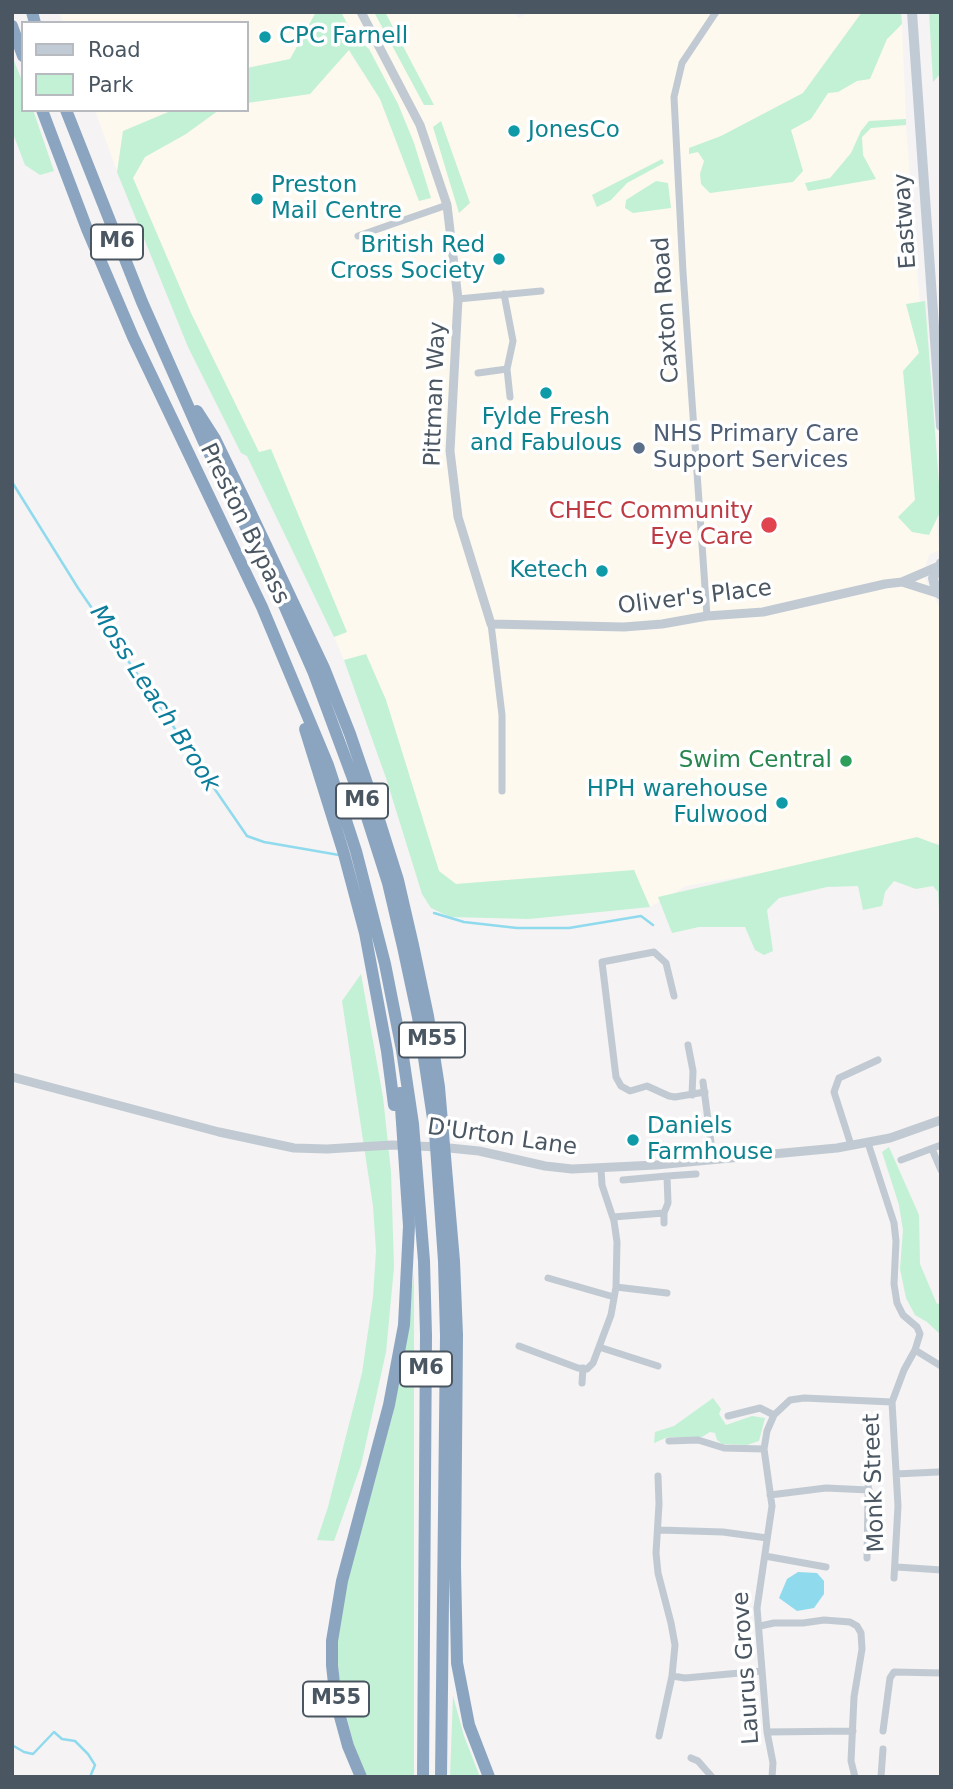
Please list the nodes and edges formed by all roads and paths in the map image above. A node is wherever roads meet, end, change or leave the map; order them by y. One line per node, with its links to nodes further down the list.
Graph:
1 (361, 12): 8 (street, Pittman Way)
2 (716, 12): 21 (street, Caxton Road)
3 (912, 12): 17 (main road, Eastway)
4 (12, 26): 5 (highway)
5 (21, 51)
6 (44, 112): 23 (highway, Preston Bypass / M6)
7 (67, 112): 14 (highway, M6)
8 (447, 205): 9 (street); 12 (street, Pittman Way)
9 (358, 236)
10 (541, 291): 11 (street)
11 (504, 294): 12 (street); 13 (street)
12 (458, 299): 22 (street, Pittman Way)
13 (507, 369): 15 (street); 16 (street)
14 (173, 372): 93 (highway, M6); 94 (highway, M55)
15 (478, 373)
16 (510, 397)
17 (941, 426)
18 (940, 564): 19 (street, Oliver's Place); 20 (main road)
19 (902, 582): 20 (street, Oliver's Place); 21 (street, Oliver's Place)
20 (941, 595)
21 (707, 616): 22 (street, Oliver's Place)
22 (491, 624): 24 (street, Pittman Way)
23 (276, 639): 25 (highway, Preston Bypass / M6); 60 (highway, M55)
24 (502, 791)
25 (385, 964): 60 (highway, M55); 92 (highway, M6)
26 (674, 996): 32 (street)
27 (688, 1045): 32 (street)
28 (878, 1060): 35 (street)
29 (12, 1077): 40 (street, D'Urton Lane)
30 (703, 1082): 31 (street)
31 (705, 1092): 32 (street); 38 (street)
32 (691, 1095)
33 (941, 1120): 34 (street, D'Urton Lane)
34 (868, 1143): 35 (street, D'Urton Lane); 54 (street, Monk Street)
35 (851, 1145): 38 (street, D'Urton Lane)
36 (941, 1145): 37 (street)
37 (932, 1149): 39 (street); 41 (street)
38 (713, 1158): 40 (street, D'Urton Lane)
39 (901, 1160)
40 (601, 1168): 46 (street)
41 (941, 1171)
42 (696, 1174): 43 (street)
43 (667, 1176): 44 (street); 45 (street)
44 (623, 1180)
45 (664, 1213): 46 (street); 47 (street)
46 (613, 1217): 49 (street)
47 (664, 1223)
48 (548, 1278): 51 (street)
49 (616, 1287): 50 (street); 51 (street)
50 (667, 1293)
51 (614, 1297): 53 (street)
52 (519, 1346): 55 (street)
53 (599, 1347): 57 (street); 59 (street)
54 (915, 1350): 58 (street); 62 (street, Monk Street)
55 (537, 1353): 56 (street); 59 (street)
56 (534, 1362)
57 (658, 1366)
58 (941, 1366)
59 (583, 1368): 61 (street)
60 (394, 1374): 91 (highway, M55)
61 (582, 1383)
62 (892, 1402): 63 (street); 69 (street, Monk Street)
63 (774, 1415): 64 (street); 67 (street, Laurus Grove)
64 (727, 1416)
65 (669, 1441): 67 (street)
66 (869, 1441): 71 (street)
67 (764, 1450): 72 (street, Laurus Grove)
68 (938, 1472): 69 (street)
69 (896, 1474): 78 (street, Monk Street)
70 (658, 1476): 73 (street)
71 (869, 1490): 72 (street); 76 (street)
72 (770, 1495): 74 (street, Laurus Grove)
73 (659, 1530): 74 (street); 84 (street)
74 (768, 1538): 75 (street, Laurus Grove)
75 (765, 1556): 77 (street); 81 (street, Laurus Grove)
76 (867, 1558)
77 (826, 1567)
78 (897, 1567): 79 (street); 80 (street, Monk Street)
79 (941, 1570)
80 (894, 1578)
81 (760, 1626): 82 (street, Laurus Grove); 86 (street)
82 (762, 1671): 84 (street); 85 (street, Laurus Grove)
83 (941, 1673): 87 (street)
84 (672, 1676): 88 (street)
85 (767, 1731): 86 (street); 96 (street, Laurus Grove)
86 (853, 1731): 97 (street)
87 (883, 1731)
88 (659, 1736)
89 (883, 1749): 98 (street)
90 (691, 1758): 95 (street)
91 (361, 1777)
92 (423, 1777)
93 (441, 1777)
94 (489, 1777)
95 (712, 1777)
96 (772, 1777)
97 (855, 1777)
98 (881, 1777)

